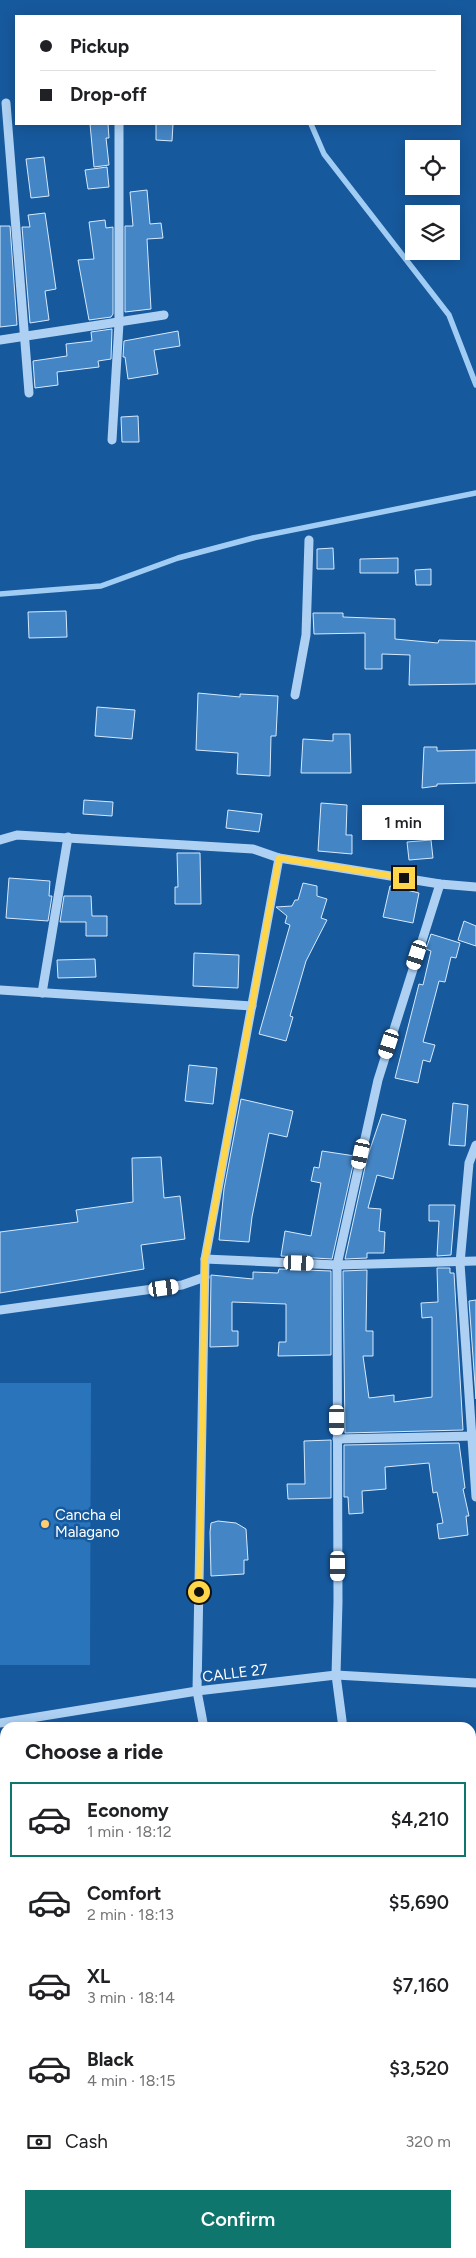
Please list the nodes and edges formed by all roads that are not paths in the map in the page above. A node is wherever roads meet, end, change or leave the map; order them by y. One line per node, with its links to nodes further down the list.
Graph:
1 (6, 103): 5 (street)
2 (119, 125): 4 (street)
3 (164, 315): 4 (street)
4 (119, 323): 5 (street); 8 (street)
5 (26, 336): 6 (street); 7 (street)
6 (0, 340)
7 (29, 392)
8 (112, 440)
9 (309, 540): 10 (street)
10 (295, 695)
11 (68, 837): 12 (street); 13 (street); 17 (street)
12 (0, 840)
13 (279, 858): 14 (street); 18 (street)
14 (440, 884): 15 (street); 23 (street)
15 (476, 887)
16 (0, 990): 17 (street)
17 (42, 993): 18 (street)
18 (252, 1006): 20 (street)
19 (476, 1144): 22 (street)
20 (205, 1259): 23 (street); 24 (street)
21 (476, 1261): 22 (street)
22 (460, 1263): 23 (street); 26 (street)
23 (336, 1265): 27 (street)
24 (205, 1277): 25 (street); 31 (street)
25 (0, 1310)
26 (474, 1436): 27 (street); 28 (street)
27 (338, 1439): 29 (street)
28 (476, 1497)
29 (336, 1675): 30 (street, CALLE 27); 31 (street, CALLE 27); 34 (street)
30 (476, 1683)
31 (197, 1691): 32 (street, CALLE 27); 33 (street)
32 (6, 1722)
33 (203, 1722)
34 (342, 1722)

